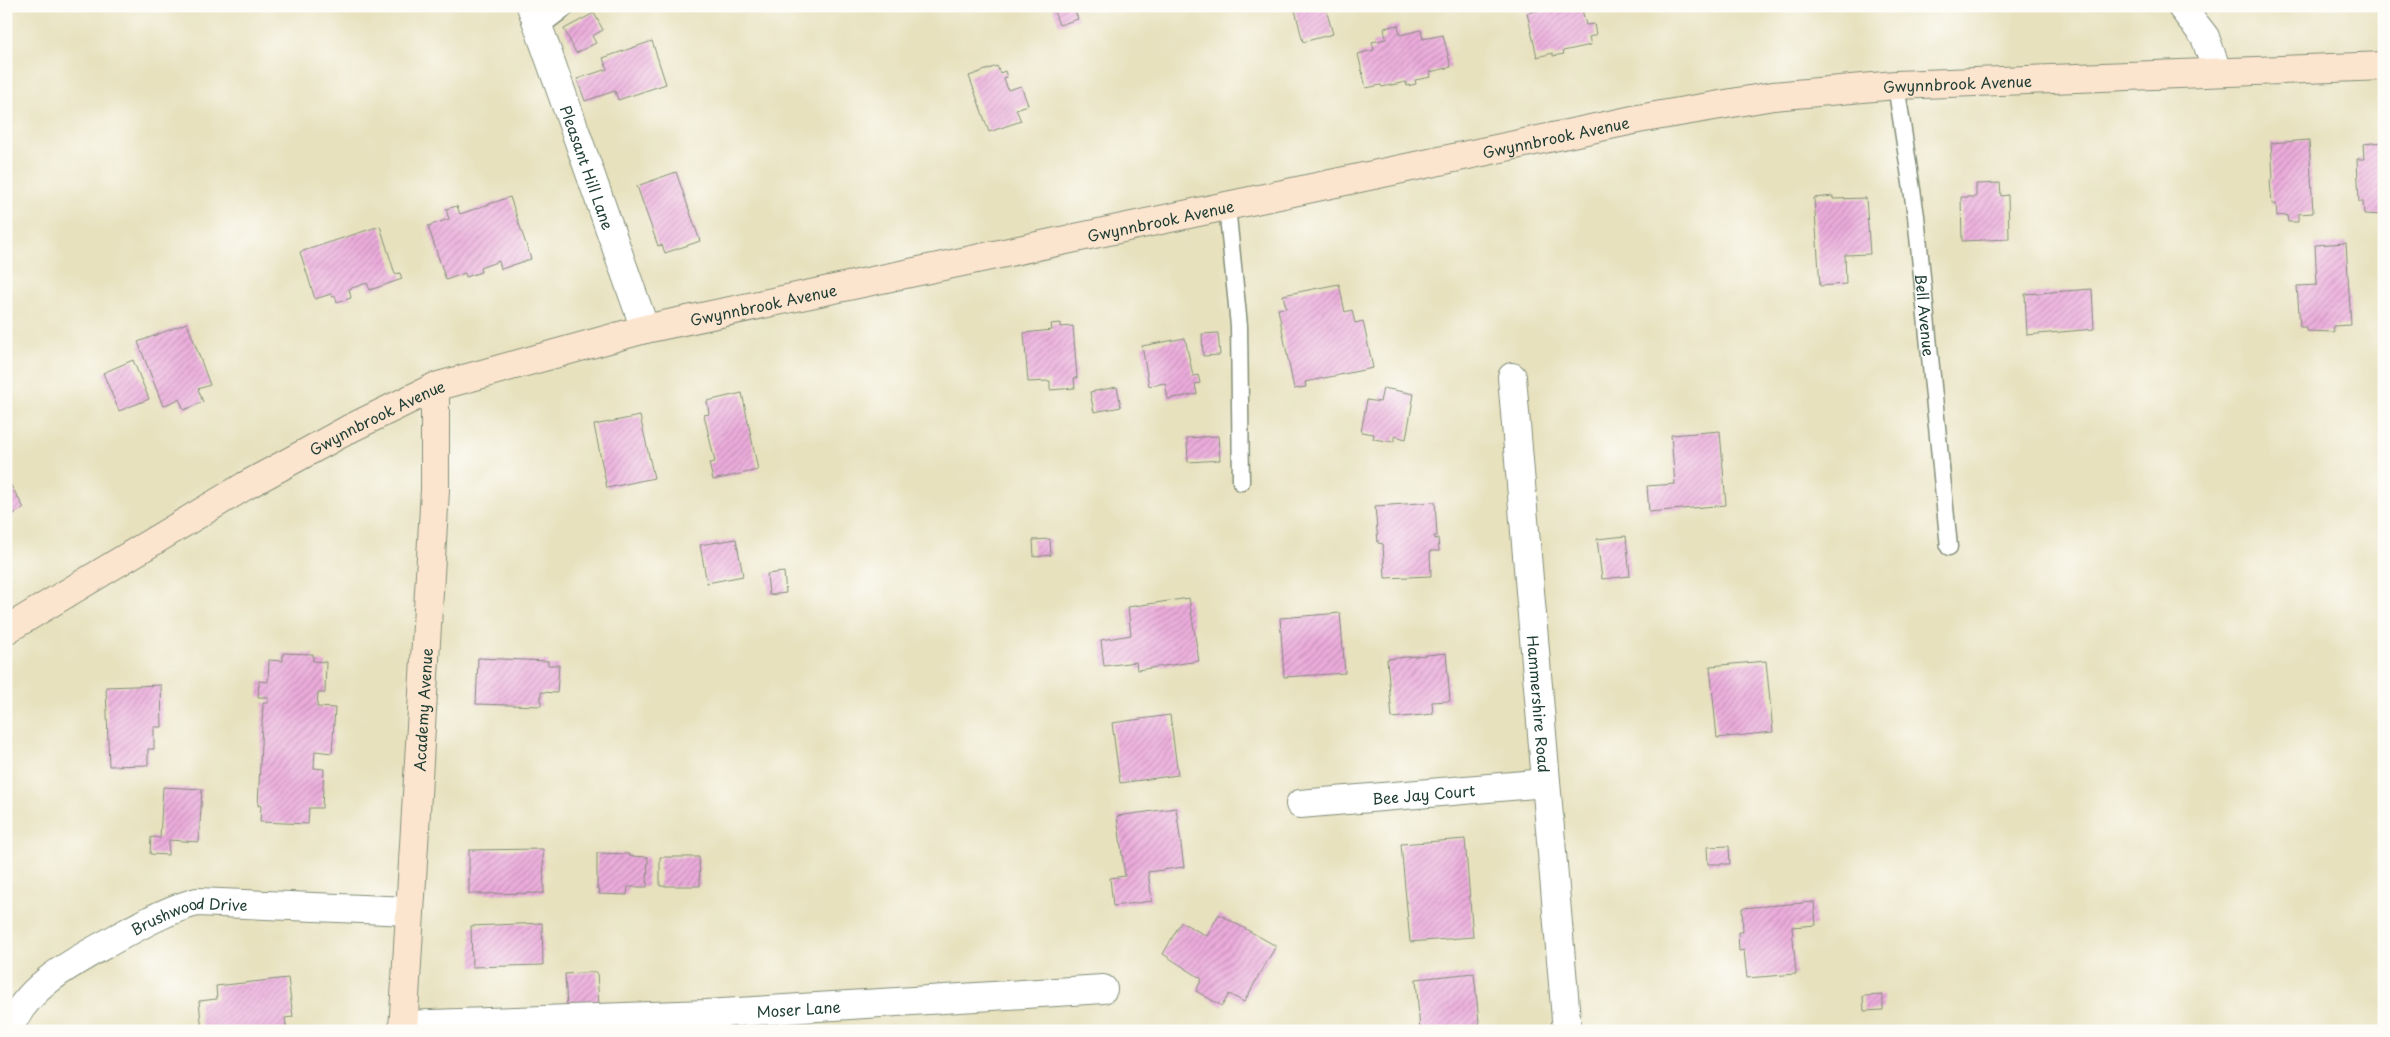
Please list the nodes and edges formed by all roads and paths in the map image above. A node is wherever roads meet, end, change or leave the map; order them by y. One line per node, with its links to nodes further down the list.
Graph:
1 (568, 6): 3 (lane)
2 (2181, 6): 5 (street)
3 (535, 17): 8 (street, Pleasant Hill Lane)
4 (2384, 66): 5 (street, Gwynnbrook Avenue)
5 (2218, 71): 6 (street, Gwynnbrook Avenue)
6 (1896, 84): 7 (street, Gwynnbrook Avenue); 12 (lane, Bell Avenue)
7 (1227, 206): 8 (street, Gwynnbrook Avenue); 11 (lane)
8 (645, 329): 10 (street, Gwynnbrook Avenue)
9 (1512, 377): 14 (street, Hammershire Road)
10 (436, 387): 13 (street, Gwynnbrook Avenue); 16 (street, Academy Avenue)
11 (1241, 482)
12 (1949, 547)
13 (6, 630)
14 (1546, 783): 15 (street, Bee Jay Court); 20 (street, Hammershire Road)
15 (1300, 804)
16 (410, 911): 18 (street, Academy Avenue); 19 (street, Brushwood Drive)
17 (1103, 989): 18 (street, Moser Lane)
18 (403, 1028)
19 (8, 1031)
20 (1567, 1031)

